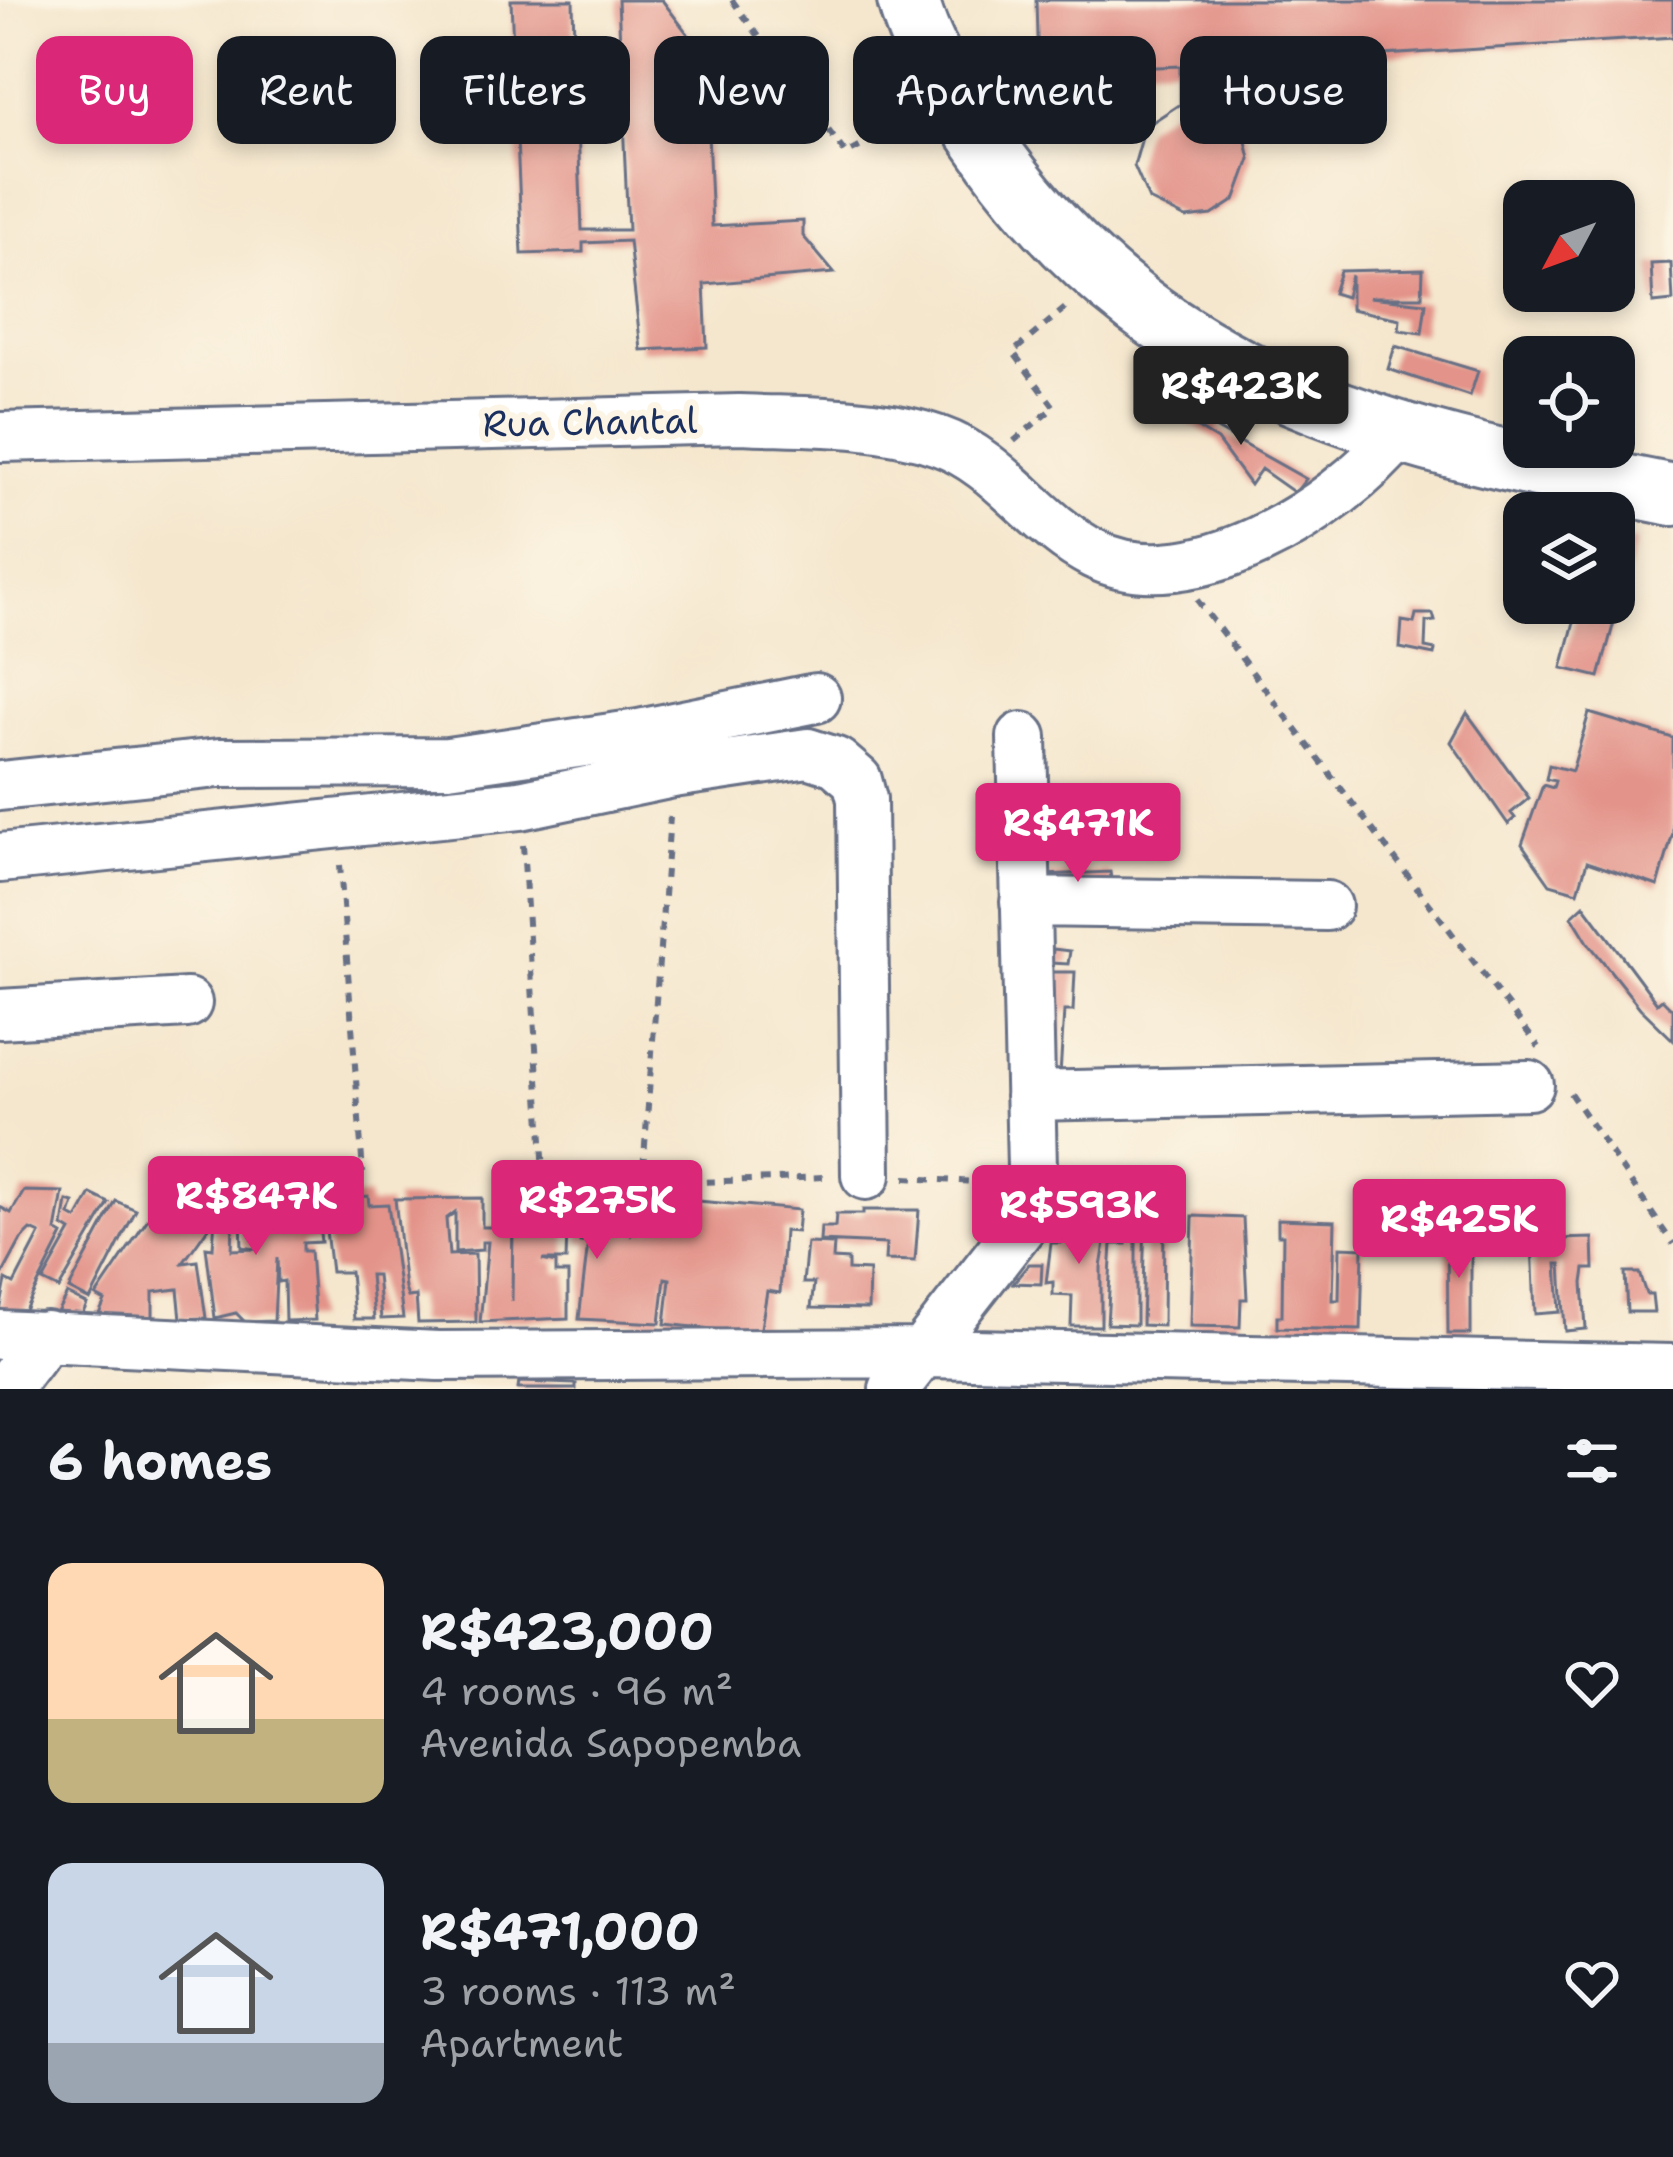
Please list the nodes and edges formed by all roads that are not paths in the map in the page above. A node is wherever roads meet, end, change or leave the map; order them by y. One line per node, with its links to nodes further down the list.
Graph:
1 (908, 0): 2 (main road)
2 (1398, 435): 3 (street, Rua Chantal); 4 (main road)
3 (0, 437)
4 (1673, 495)
5 (815, 698): 7 (street)
6 (1022, 737): 9 (street)
7 (0, 786)
8 (0, 858): 15 (street)
9 (1025, 902): 10 (street); 14 (street)
10 (1328, 906)
11 (187, 1003): 12 (street)
12 (0, 1014)
13 (1548, 1077): 14 (street)
14 (1030, 1096): 17 (street)
15 (866, 1175)
16 (23, 1336): 17 (street); 19 (street)
17 (926, 1353): 18 (street); 20 (street)
18 (1673, 1369)
19 (6, 1389)
20 (894, 1389)

